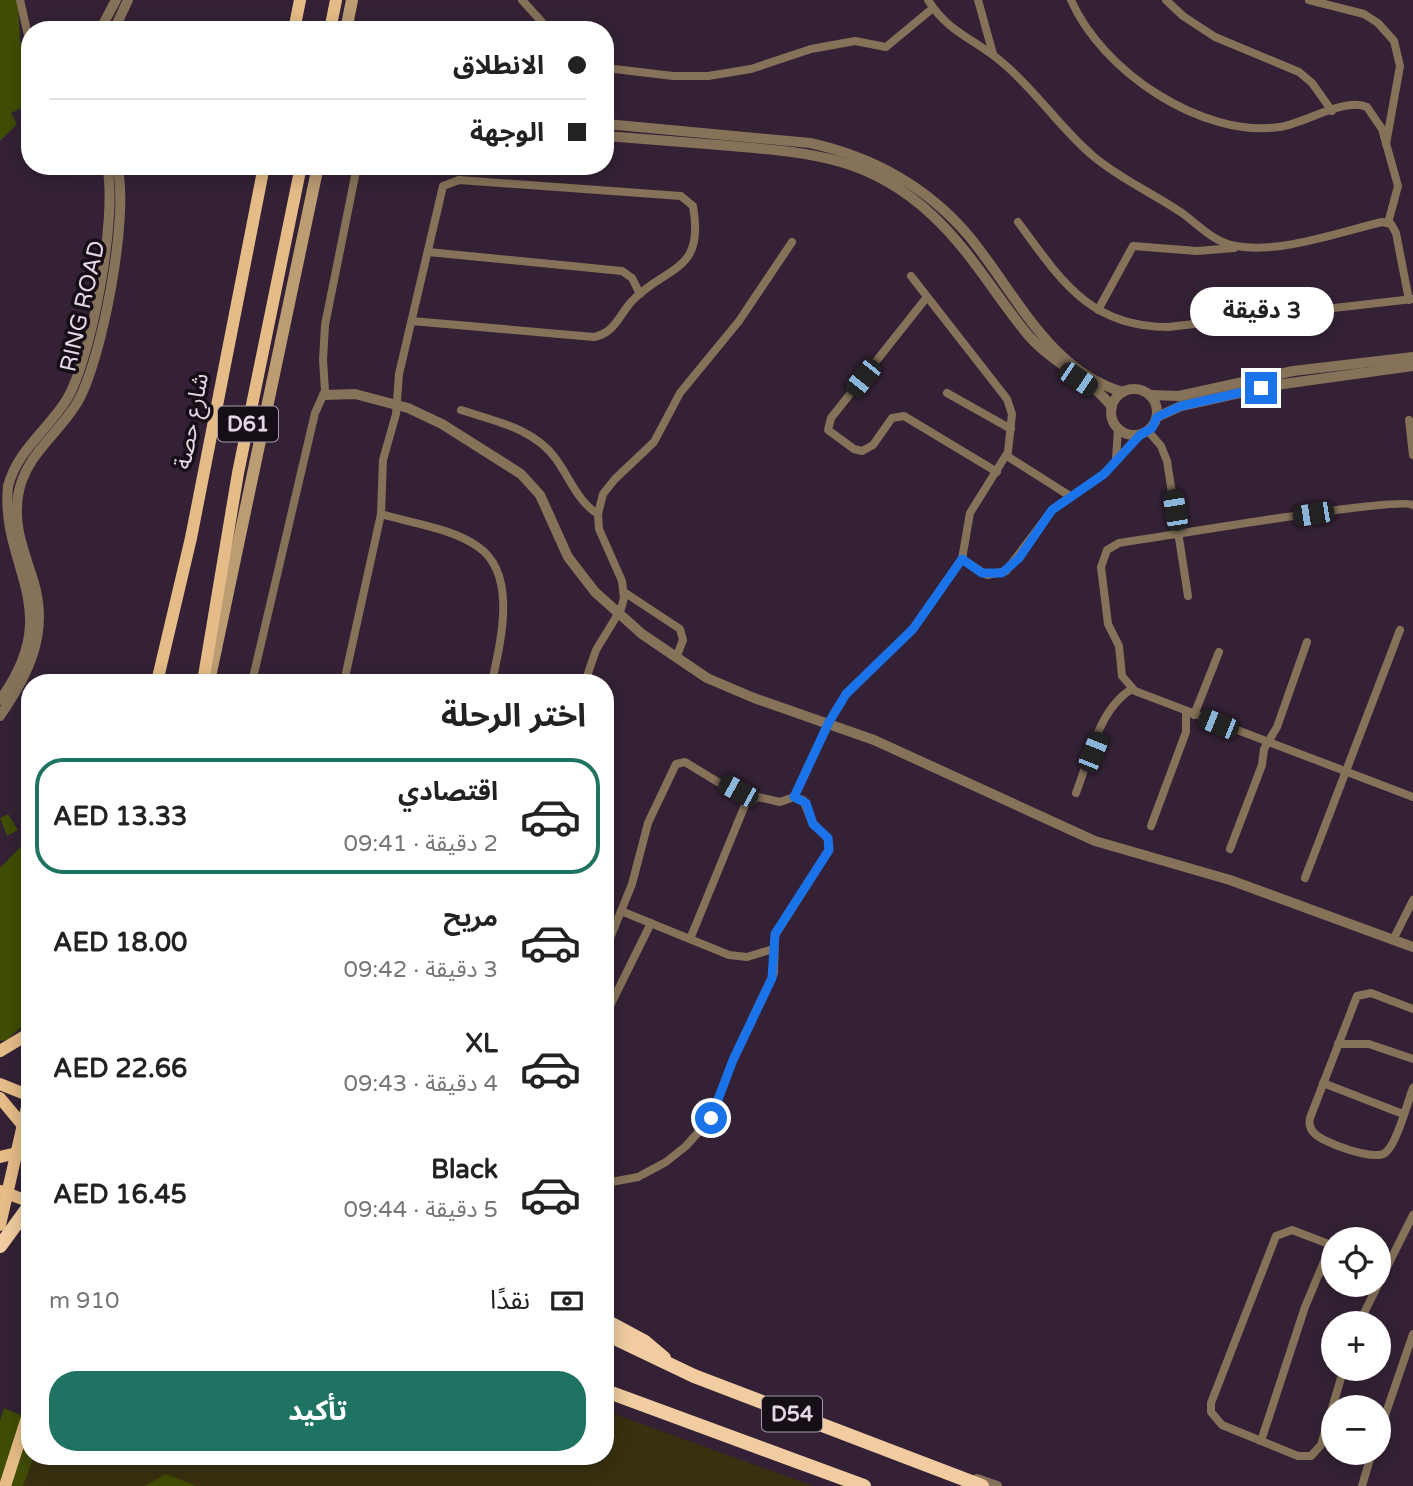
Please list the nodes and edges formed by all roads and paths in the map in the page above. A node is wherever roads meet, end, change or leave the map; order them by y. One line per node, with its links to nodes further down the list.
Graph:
1 (28, 0): 11 (street)
2 (116, 0): 13 (street)
3 (128, 0): 14 (street)
4 (300, 0): 15 (main road)
5 (336, 0): 16 (main road)
6 (522, 0): 17 (street)
7 (978, 0): 18 (street)
8 (1071, 0): 20 (street)
9 (1166, 0): 20 (street)
10 (1309, 0): 23 (street)
11 (22, 4)
12 (930, 4): 18 (street); 19 (street)
13 (105, 21)
14 (118, 21)
15 (296, 21)
16 (332, 21)
17 (541, 21)
18 (993, 54): 33 (street)
19 (614, 69)
20 (1332, 111): 23 (street)
21 (614, 125): 43 (street)
22 (614, 137): 48 (street)
23 (1386, 144): 31 (street)
24 (109, 175): 82 (street, RING ROAD)
25 (118, 175): 72 (street, RING ROAD)
26 (261, 175): 73 (main road, شارع حصة / D61)
27 (299, 175): 74 (main road, D61)
28 (317, 175): 75 (main road)
29 (355, 175): 45 (street)
30 (1018, 222): 39 (street)
31 (1388, 223): 33 (street); 38 (street)
32 (792, 242): 62 (street)
33 (1242, 247): 39 (street)
34 (428, 252): 36 (street); 36 (street); 40 (street)
35 (911, 276): 37 (street)
36 (640, 295): 40 (street)
37 (927, 297): 52 (street); 58 (street)
38 (1411, 299): 39 (street)
39 (1098, 310)
40 (412, 321): 47 (street)
41 (1413, 357): 46 (street)
42 (1413, 366): 50 (street)
43 (1123, 392): 46 (street); 48 (street)
44 (947, 393): 52 (street)
45 (324, 395): 47 (street); 76 (street)
46 (1151, 395): 50 (street)
47 (397, 404): 61 (street); 67 (street)
48 (1112, 407): 53 (street)
49 (461, 411): 62 (street)
50 (1157, 417): 54 (street)
51 (1409, 420): 55 (street)
52 (1011, 429): 56 (street)
53 (1118, 429): 54 (street); 57 (street)
54 (1144, 433): 57 (street); 63 (street)
55 (1413, 455)
56 (1007, 456): 58 (street); 59 (street)
57 (1115, 462): 59 (street)
58 (997, 472): 64 (street)
59 (1070, 496): 64 (street)
60 (1413, 505): 63 (street)
61 (381, 514): 77 (street); 78 (street)
62 (598, 514): 65 (street)
63 (1179, 534): 66 (street); 81 (street)
64 (962, 559): 85 (street)
65 (624, 592): 67 (street); 71 (street)
66 (1188, 596)
67 (618, 614): 71 (street); 79 (street)
68 (1400, 630): 87 (street)
69 (1307, 642): 86 (street)
70 (1219, 652): 83 (street)
71 (676, 658): 85 (street)
72 (25, 674)
73 (159, 674)
74 (204, 674)
75 (211, 674)
76 (254, 674)
77 (346, 674)
78 (493, 674)
79 (588, 674)
80 (21, 680): 84 (street, RING ROAD)
81 (1132, 689): 83 (street); 88 (street)
82 (0, 700)
83 (1190, 713): 86 (street); 92 (street)
84 (0, 716)
85 (829, 722): 89 (street); 100 (street)
86 (1266, 744): 87 (street); 93 (street)
87 (1343, 773): 90 (street); 94 (street)
88 (1076, 793)
89 (794, 797): 91 (street); 102 (street)
90 (1413, 797)
91 (749, 801): 96 (street); 99 (street)
92 (1152, 826)
93 (1230, 849)
94 (1305, 878)
95 (1413, 900): 100 (street)
96 (621, 911): 97 (street); 98 (street)
97 (651, 923): 99 (street); 103 (street)
98 (614, 928)
99 (690, 939): 102 (street)
100 (1393, 940): 101 (street)
101 (1413, 947)
102 (773, 949): 120 (street)
103 (614, 998)
104 (1413, 1009): 106 (street)
105 (21, 1039): 107 (main road)
106 (1338, 1044): 108 (street); 109 (street)
107 (0, 1051)
108 (1413, 1059)
109 (1322, 1083): 114 (street); 114 (street)
110 (0, 1084): 112 (main road)
111 (1413, 1088): 114 (street)
112 (21, 1092)
113 (0, 1098): 115 (main road)
114 (1404, 1114)
115 (21, 1123)
116 (21, 1142): 118 (main road)
117 (21, 1153): 118 (main road)
118 (16, 1155): 119 (main road); 121 (main road)
119 (0, 1157)
120 (614, 1182)
121 (4, 1192): 122 (main road); 125 (main road)
122 (21, 1200)
123 (1413, 1215): 128 (street)
124 (21, 1217): 127 (highway)
125 (0, 1225)
126 (1321, 1242): 139 (street)
127 (0, 1246)
128 (1391, 1252)
129 (1321, 1271): 139 (street)
130 (614, 1326): 133 (highway)
131 (1413, 1334): 136 (street)
132 (614, 1338): 133 (highway, D54)
133 (669, 1365): 137 (highway, D54)
134 (1340, 1381): 139 (street)
135 (614, 1394): 142 (highway, D54)
136 (1391, 1398)
137 (840, 1433): 143 (highway, D54); 144 (street)
138 (21, 1436): 141 (main road)
139 (1261, 1441)
140 (1369, 1465): 145 (street)
141 (5, 1486)
142 (864, 1486)
143 (982, 1486)
144 (997, 1486)
145 (1362, 1486)

